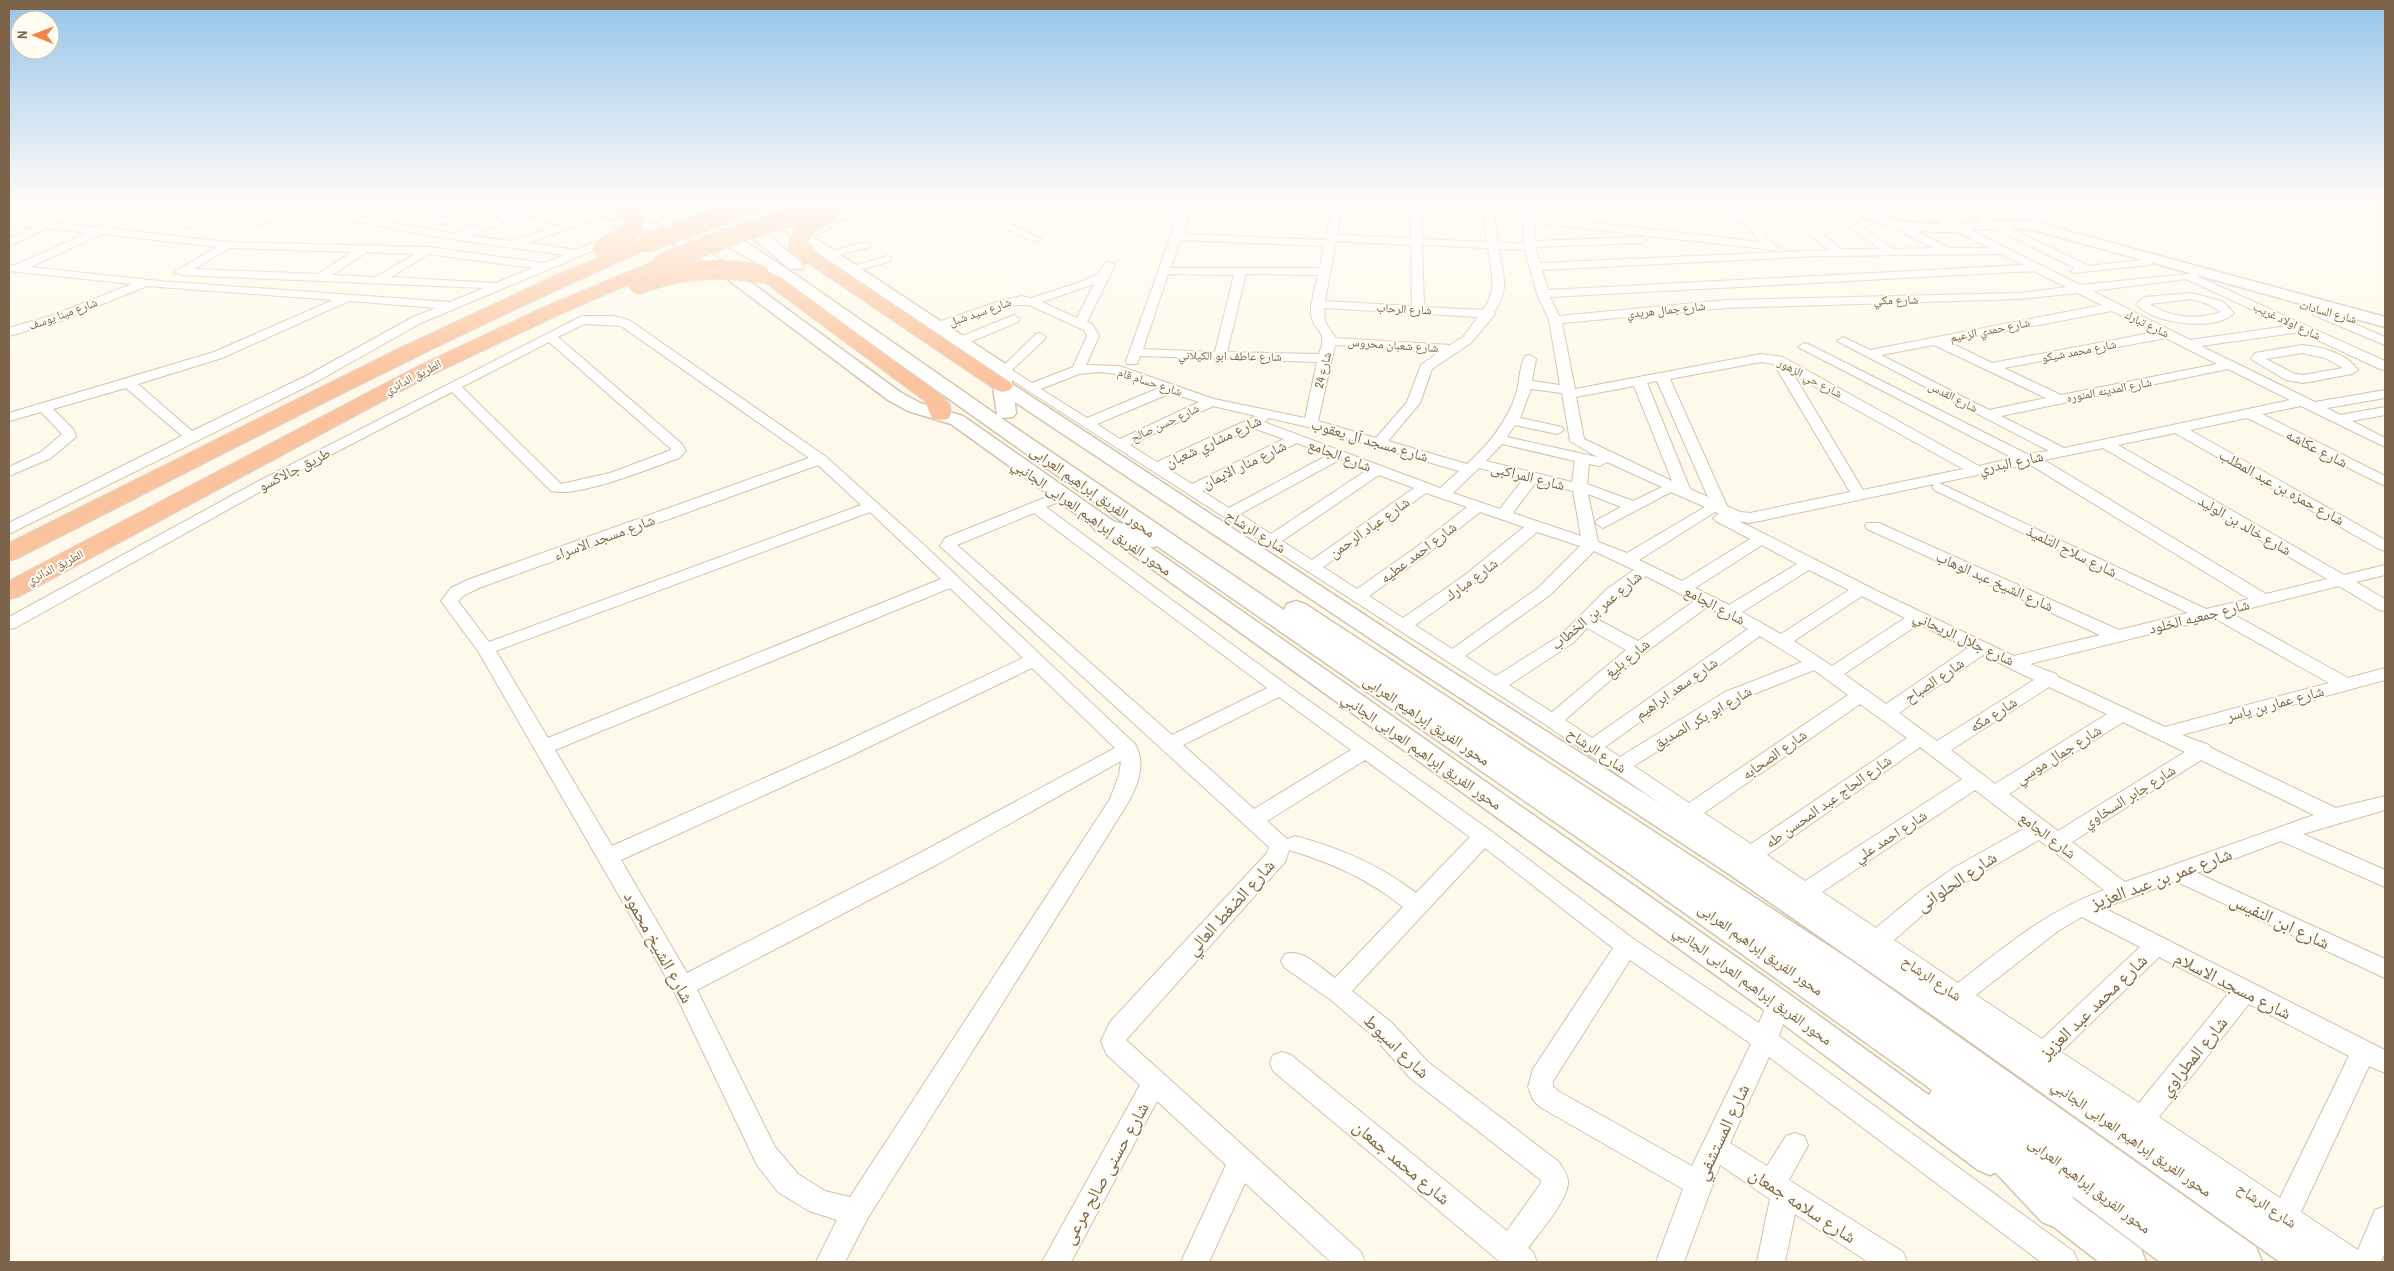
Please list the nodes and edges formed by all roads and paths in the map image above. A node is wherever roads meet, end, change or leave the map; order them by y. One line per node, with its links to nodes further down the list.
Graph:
1 (27, 262): 31 (street)
2 (198, 262): 37 (street)
3 (344, 262): 42 (street)
4 (409, 262): 43 (street)
5 (511, 262): 29 (street)
6 (557, 262): 29 (street)
7 (569, 262): 115 (highway, bridge)
8 (604, 262): 115 (highway, الطريق الدائري, bridge)
9 (664, 262): 136 (highway, الطريق الدائري, bridge)
10 (714, 262): 122 (street, محور الفريق إبراهيم العرابى الجانبي)
11 (767, 262): 178 (main road, محور الفريق إبراهيم العرابى)
12 (794, 262): 112 (main road, محور الفريق إبراهيم العرابى)
13 (827, 262): 112 (highway)
14 (844, 262): 33 (street, شارع الرشاح)
15 (876, 262): 33 (street)
16 (1168, 262): 35 (street)
17 (1327, 262): 38 (street, شارع 24)
18 (1417, 262): 61 (street)
19 (1494, 262): 65 (street)
20 (1533, 262): 30 (street)
21 (1635, 262): 30 (street)
22 (1732, 262): 45 (street)
23 (2023, 262): 32 (street, شارع تبارك)
24 (2072, 262): 34 (street)
25 (2147, 262): 34 (street)
26 (2149, 262): 41 (street, شارع السادات)
27 (2170, 262): 71 (street, شارع السادات)
28 (1110, 265): 40 (street)
29 (545, 267): 47 (street)
30 (1534, 267): 50 (street)
31 (13, 268): 44 (street)
32 (2034, 268): 39 (street, شارع تبارك); 45 (street)
33 (853, 269): 74 (street, شارع الرشاح)
34 (2088, 270): 39 (street)
35 (1165, 271): 36 (street); 90 (street)
36 (1241, 271): 38 (street); 93 (street)
37 (181, 272): 42 (street); 46 (street)
38 (1325, 272): 57 (street, شارع 24)
39 (2049, 275): 49 (street, شارع تبارك)
40 (1104, 276): 55 (street); 72 (street)
41 (2191, 276): 49 (street, شارع مكي); 54 (street, شارع اولاد غريب); 64 (street, شارع السادات)
42 (321, 277): 43 (street); 51 (street)
43 (380, 279): 47 (street)
44 (145, 282): 46 (street); 78 (street, شارع مينا يوسف)
45 (1754, 282): 50 (street); 56 (street)
46 (159, 284): 51 (street)
47 (499, 285): 58 (street)
48 (1973, 288): 53 (street)
49 (2079, 290): 53 (street, شارع مكي); 60 (street, شارع تبارك)
50 (1543, 294): 70 (street)
51 (294, 295): 52 (street)
52 (348, 298): 58 (street); 107 (street)
53 (1988, 298): 56 (street, شارع مكي)
54 (2243, 301): 59 (street); 68 (street, شارع اولاد غريب)
55 (1032, 302): 72 (street, شارع سيد شبل); 74 (street, شارع سيد شبل)
56 (1777, 302): 62 (street, شارع جمال هريدي)
57 (1320, 304): 61 (street, شارع الرحاب); 84 (street, شارع 24)
58 (451, 305): 133 (street)
59 (2216, 305): 63 (street); 63 (street)
60 (2112, 307): 67 (street, شارع تبارك); 82 (street, شارع حمدي الزعيم)
61 (1418, 310): 65 (street, شارع الرحاب)
62 (1638, 312): 66 (street, شارع جمال هريدي); 73 (street)
63 (2156, 312): 67 (street)
64 (2312, 313): 68 (street); 76 (street, شارع السادات); 86 (street)
65 (1489, 314): 89 (street)
66 (1603, 316): 70 (street, شارع جمال هريدي); 77 (street)
67 (2131, 316): 79 (street, شارع تبارك)
68 (2280, 318): 75 (street, شارع اولاد غريب)
69 (1014, 319): 83 (street)
70 (1555, 320): 113 (street)
71 (2385, 322)
72 (1080, 324): 102 (street)
73 (1656, 324)
74 (939, 326): 83 (street, شارع الرشاح)
75 (2301, 328): 87 (street); 92 (street, شارع اولاد غريب)
76 (2385, 328)
77 (1618, 329)
78 (9, 332)
79 (2167, 334): 87 (street, شارع تبارك); 100 (street, شارع محمد شيكو)
80 (551, 337): 109 (street, طريق جالاكسو); 109 (street); 144 (street, طريق جالاكسو)
81 (1040, 337): 112 (street)
82 (1934, 340): 91 (street, شارع حمدي الزعيم); 100 (street)
83 (961, 341): 112 (street, شارع الرشاح)
84 (1330, 341): 89 (street, شارع شعبان محروس); 94 (street, شارع 24)
85 (1843, 341): 91 (street, شارع القدس)
86 (2385, 341)
87 (2187, 344): 98 (street, شارع تبارك)
88 (1804, 347): 145 (street)
89 (1456, 349): 137 (street)
90 (1136, 352): 93 (street, شارع عاطف ابو الكيلاني); 103 (street)
91 (1868, 354): 124 (street, شارع القدس)
92 (2361, 355): 96 (street); 99 (street, شارع اولاد غريب)
93 (1220, 356): 94 (street, شارع عاطف ابو الكيلاني)
94 (1324, 358): 130 (street, شارع 24)
95 (1530, 359): 108 (street)
96 (2337, 359): 101 (street); 101 (street)
97 (1778, 360): 105 (street, شارع حي الزهور); 149 (street, شارع حي الزهور); 160 (street)
98 (2230, 365): 104 (street, شارع تبارك); 116 (street, شارع المدينه المنوره)
99 (2385, 366)
100 (1991, 367): 116 (street)
101 (2275, 369): 104 (street)
102 (1078, 370): 103 (street, شارع حسام قام); 110 (street, شارع حسام قام)
103 (1128, 373): 111 (street, شارع حسام قام)
104 (2248, 375): 118 (street, شارع تبارك)
105 (1662, 377): 106 (street, شارع حي الزهور); 166 (street)
106 (1640, 381): 113 (street, شارع حي الزهور); 157 (street)
107 (129, 383): 119 (street); 133 (street)
108 (1525, 384): 113 (street, شارع حي الزهور); 126 (street)
109 (454, 387): 200 (street, طريق جالاكسو)
110 (1031, 388): 112 (street, شارع الرشاح); 128 (street, شارع الرشاح)
111 (1171, 388): 117 (street, شارع حسام قام); 128 (street)
112 (1004, 390): 243 (street, محور الفريق إبراهيم العرابى الجانبي); 287 (main road, محور الفريق إبراهيم العرابى)
113 (1570, 392): 157 (street)
114 (2385, 394): 118 (street, شارع البدري)
115 (313, 398): 181 (highway, الطريق الدائري)
116 (2060, 400): 124 (street, شارع المدينه المنوره)
117 (1211, 402): 123 (street, شارع حسام قام); 139 (street, شارع حسن صالح)
118 (2307, 404): 121 (street, شارع البدري); 127 (street, شارع تبارك)
119 (43, 407): 125 (street); 150 (street)
120 (2385, 411): 127 (street)
121 (2249, 413): 131 (street, شارع البدري); 152 (street, شارع عكاشه)
122 (940, 414): 136 (highway, bridge); 161 (street, محور الفريق إبراهيم العرابى الجانبي)
123 (1270, 414): 129 (street, شارع مشاري شعبان); 130 (street, شارع مسجد آل يعقوب)
124 (1988, 414): 141 (street, شارع القدس)
125 (9, 417)
126 (1511, 420): 132 (street); 135 (street)
127 (2337, 420): 138 (street, شارع تبارك)
128 (1086, 423): 139 (street, شارع الرشاح)
129 (1253, 423): 134 (street, شارع الجامع); 147 (street, شارع مشاري شعبان)
130 (1312, 423): 137 (street, شارع مسجد آل يعقوب)
131 (2178, 429): 140 (street, شارع البدري); 179 (street, شارع حمزه بن عبد المطلب)
132 (1557, 430)
133 (191, 437): 173 (street)
134 (1297, 438): 142 (street, شارع الجامع); 156 (street, شارع منار الايمان)
135 (1499, 439): 143 (street, شارع جلال الريحاني); 146 (street)
136 (286, 443): 191 (highway, الطريق الدائري)
137 (1379, 443): 146 (street, شارع مسجد آل يعقوب)
138 (2385, 443)
139 (1120, 444): 147 (street, شارع الرشاح)
140 (2106, 444): 141 (street, شارع البدري); 188 (street, شارع خالد بن الوليد)
141 (2062, 452): 145 (street, شارع البدري)
142 (1340, 454): 148 (street, شارع الجامع); 167 (street)
143 (1588, 458): 154 (street); 158 (street, شارع جلال الريحاني)
144 (820, 459): 162 (street); 206 (street, شارع مسجد الاسراء)
145 (2027, 459): 149 (street, شارع البدري); 194 (street)
146 (1473, 467): 151 (street, شارع المراكبى); 159 (street)
147 (1156, 468): 156 (street, شارع الرشاح)
148 (1378, 468): 153 (street, شارع الجامع); 176 (street)
149 (1976, 470): 160 (street, شارع البدري)
150 (9, 472)
151 (1532, 477): 154 (street, شارع المراكبى); 168 (street)
152 (2385, 482)
153 (1425, 487): 159 (street, شارع الجامع); 184 (street, شارع عباد الرحمن)
154 (1580, 487): 165 (street, شارع المراكبى); 177 (street)
155 (1939, 487): 197 (street, شارع سلاح التلميذ)
156 (1192, 490): 167 (street, شارع الرشاح)
157 (1683, 490): 166 (street)
158 (1664, 491): 165 (street); 166 (street, شارع جلال الريحاني)
159 (1442, 494): 164 (street, شارع الجامع)
160 (1858, 495): 166 (street, شارع البدري)
161 (1062, 496): 163 (street); 170 (street, محور الفريق إبراهيم العرابى الجانبي)
162 (872, 506): 180 (street); 206 (street)
163 (1036, 507): 175 (street); 217 (street)
164 (1477, 507): 168 (street, شارع الجامع); 192 (street, شارع احمد عطيه)
165 (1632, 507): 169 (street)
166 (1715, 510): 174 (street, شارع جلال الريحاني); 182 (street)
167 (1229, 514): 176 (street, شارع الرشاح)
168 (1503, 515): 171 (street, شارع الجامع)
169 (1603, 523)
170 (1104, 526): 178 (main road); 259 (street, محور الفريق إبراهيم العرابى الجانبي)
171 (1534, 526): 177 (street, شارع الجامع); 201 (street, شارع مبارك)
172 (1873, 526): 203 (street, شارع الشيخ عبد الوهاب)
173 (9, 529)
174 (1761, 539): 183 (street, شارع جلال الريحاني); 189 (street)
175 (951, 541): 180 (street); 224 (street, شارع الضغط العالي)
176 (1271, 541): 184 (street, شارع الرشاح)
177 (1591, 544): 182 (street, شارع الجامع); 208 (street)
178 (1173, 546): 261 (main road, محور الفريق إبراهيم العرابى)
179 (2385, 546)
180 (918, 548): 187 (street)
181 (9, 553)
182 (1628, 559): 185 (street, شارع الجامع)
183 (1810, 563): 190 (street, شارع جلال الريحاني); 196 (street)
184 (1312, 567): 192 (street, شارع الرشاح)
185 (1646, 568): 189 (street, شارع الجامع); 199 (street, شارع عمر بن الخطاب)
186 (2385, 570): 188 (street, شارع جمعيه الخلود)
187 (952, 581): 209 (street); 225 (street)
188 (2340, 581): 194 (street, شارع جمعيه الخلود); 195 (street, شارع خالد بن الوليد)
189 (1683, 588): 193 (street, شارع الجامع)
190 (1862, 589): 198 (street, شارع جلال الريحاني); 204 (street)
191 (9, 591)
192 (1358, 596): 201 (street, شارع الرشاح)
193 (1706, 600): 196 (street, شارع الجامع); 207 (street, شارع بليغ)
194 (2263, 600): 197 (street, شارع جمعيه الخلود)
195 (2385, 606)
196 (1730, 612): 202 (street, شارع الجامع)
197 (2211, 614): 203 (street, شارع جمعيه الخلود); 215 (street, شارع سلاح التلميذ)
198 (1918, 617): 205 (street, شارع جلال الريحاني); 212 (street)
199 (1585, 620): 207 (street); 216 (street, شارع عمر بن الخطاب)
200 (9, 624)
201 (1404, 625): 208 (street, شارع الرشاح)
202 (1760, 628): 204 (street, شارع الجامع); 226 (street, شارع سعد ابراهيم)
203 (2117, 636): 211 (street, شارع جمعيه الخلود)
204 (1782, 641): 210 (street, شارع الجامع)
205 (1981, 648): 211 (street, شارع جلال الريحاني); 219 (street, شارع الصباح)
206 (486, 649): 225 (street, شارع الشيخ محمود)
207 (1638, 649): 221 (street, شارع بليغ)
208 (1453, 656): 216 (street, شارع الرشاح)
209 (1034, 660): 227 (street); 242 (street)
210 (1816, 662): 212 (street, شارع الجامع); 231 (street, شارع ابو بكر الصديق)
211 (2014, 662): 214 (street, شارع جلال الريحاني)
212 (1832, 674): 218 (street, شارع الجامع)
213 (2385, 674): 215 (street, شارع عمار بن ياسر)
214 (2050, 678): 220 (street, شارع جلال الريحاني); 228 (street, شارع مكه)
215 (2347, 684): 222 (street, شارع عمار بن ياسر)
216 (1496, 685): 221 (street, شارع الرشاح)
217 (1280, 689): 224 (street); 230 (street)
218 (1860, 695): 219 (street, شارع الجامع); 235 (street, شارع الصحابه)
219 (1886, 713): 223 (street, شارع الجامع)
220 (2123, 713): 222 (street, شارع جلال الريحاني); 233 (street, شارع جمال موسي)
221 (1553, 721): 226 (street, شارع الرشاح)
222 (2165, 732): 229 (street, شارع جلال الريحاني)
223 (1920, 738): 228 (street, شارع الجامع); 243 (street, شارع الحاج عبد المحسن طه)
224 (1170, 744): 237 (street, شارع الضغط العالي)
225 (543, 748): 242 (street, شارع الشيخ محمود)
226 (1592, 748): 231 (street, شارع الرشاح)
227 (1128, 749): 255 (street); 273 (street)
228 (1937, 750): 232 (street, شارع الجامع)
229 (2202, 750): 236 (street, شارع جلال الريحاني); 240 (street, شارع جابر السخاوي)
230 (1364, 751): 237 (street); 239 (street)
231 (1620, 766): 235 (street, شارع الرشاح)
232 (1976, 780): 233 (street, شارع الجامع); 247 (street, شارع احمد علي)
233 (1994, 794): 240 (street, شارع الجامع)
234 (2383, 806): 236 (street, شارع عمر بن عبد العزيز)
235 (1689, 813): 243 (street, شارع الرشاح)
236 (2334, 816): 238 (street, شارع عمر بن عبد العزيز)
237 (1253, 820): 265 (street, شارع الضغط العالي)
238 (2282, 833): 244 (street, شارع عمر بن عبد العزيز); 245 (street)
239 (1484, 836): 248 (street); 251 (street)
240 (2049, 836): 246 (street, شارع الجامع); 250 (street, شارع الحلوانى)
241 (1296, 844): 248 (street)
242 (608, 857): 255 (street, شارع الشيخ محمود)
243 (1743, 860): 247 (street, شارع الرشاح); 263 (street, محور الفريق إبراهيم العرابى الجانبي)
244 (2175, 872): 246 (street, شارع عمر بن عبد العزيز); 254 (street, شارع ابن النفيس)
245 (2385, 879)
246 (2122, 891): 249 (street, شارع عمر بن عبد العزيز)
247 (1805, 892): 250 (street, شارع الرشاح)
248 (1416, 905): 257 (street)
249 (2082, 907): 252 (street, شارع مسجد الاسلام); 258 (street, شارع عمر بن عبد العزيز)
250 (1877, 941): 258 (street, شارع الرشاح)
251 (1627, 946): 260 (street); 270 (street)
252 (2156, 946): 256 (street, شارع مسجد الاسلام); 263 (street, شارع محمد عبد العزيز)
253 (1293, 961): 257 (street, شارع اسيوط)
254 (2385, 969)
255 (683, 986): 273 (street, شارع الشيخ محمود)
256 (2245, 991): 262 (street, شارع مسجد الاسلام); 266 (street, شارع المطراوي)
257 (1339, 992): 276 (street, شارع اسيوط)
258 (1958, 996): 263 (street, شارع الرشاح)
259 (1778, 1002): 260 (street, شارع المستشفي); 272 (street, محور الفريق إبراهيم العرابى الجانبي)
260 (1765, 1040): 268 (street, شارع المستشفي); 284 (street)
261 (1899, 1046): 272 (main road); 286 (main road, محور الفريق إبراهيم العرابى)
262 (2374, 1056): 274 (street)
263 (2036, 1060): 266 (street, شارع الرشاح); 288 (street, محور الفريق إبراهيم العرابى الجانبي)
264 (1282, 1063): 276 (street, شارع محمد جمعان)
265 (1154, 1083): 269 (street, شارع الضغط العالي); 279 (street, شارع حسنى صالح مرعى)
266 (2141, 1120): 274 (street, شارع الرشاح)
267 (1795, 1146): 271 (street)
268 (1714, 1147): 270 (street, شارع المستشفي); 271 (street, شارع سلامه جمعان)
269 (1241, 1162): 277 (street, شارع الضغط العالي); 280 (street)
270 (1698, 1183): 281 (street, شارع المستشفي)
271 (1778, 1190): 282 (street); 283 (street, شارع سلامه جمعان)
272 (2057, 1208): 285 (street, محور الفريق إبراهيم العرابى الجانبي)
273 (856, 1212): 278 (street)
274 (2284, 1217): 289 (street, شارع الرشاح)
275 (2385, 1219): 290 (street)
276 (1516, 1256)
277 (1340, 1258)
278 (830, 1262)
279 (1056, 1262)
280 (1195, 1262)
281 (1670, 1262)
282 (1771, 1262)
283 (1893, 1262)
284 (2064, 1262)
285 (2128, 1262)
286 (2194, 1262)
287 (2241, 1262)
288 (2310, 1262)
289 (2351, 1262)
290 (2367, 1262)

